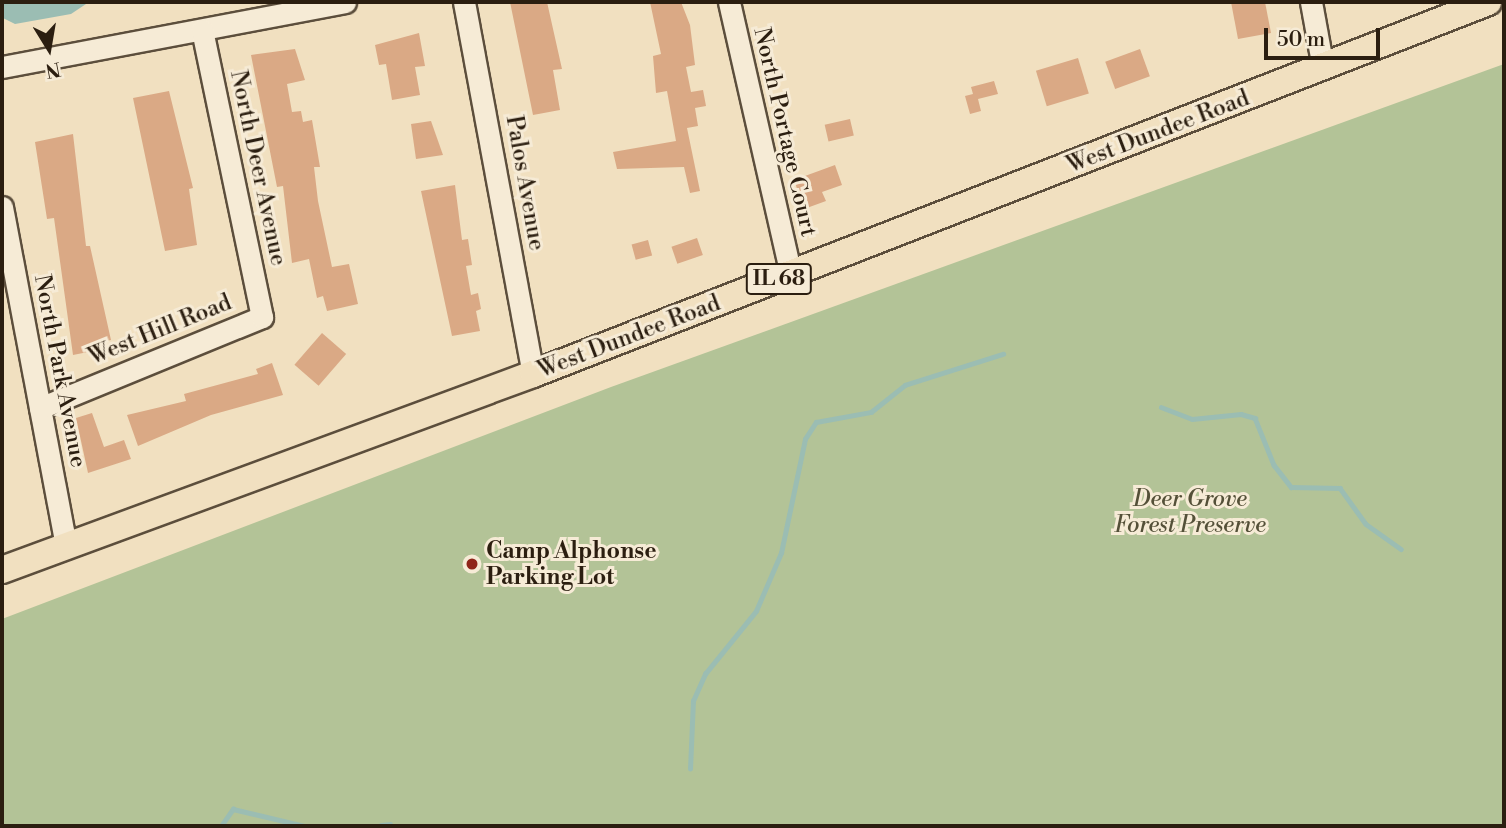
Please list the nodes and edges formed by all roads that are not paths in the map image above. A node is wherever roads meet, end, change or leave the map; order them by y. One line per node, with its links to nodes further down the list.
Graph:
1 (345, 2): 6 (street)
2 (464, 2): 12 (street, Palos Avenue)
3 (729, 2): 10 (street, North Portage Court)
4 (1311, 2): 8 (street)
5 (1488, 2): 8 (main road, West Dundee Road / IL 68)
6 (202, 30): 7 (street); 11 (street, North Deer Avenue)
7 (2, 67)
8 (1323, 68): 10 (main road, West Dundee Road / IL 68)
9 (2, 207): 13 (street, North Park Avenue)
10 (791, 275): 12 (main road, West Dundee Road / IL 68)
11 (262, 317): 13 (street, West Hill Road)
12 (533, 373): 14 (main road, West Dundee Road / IL 68)
13 (40, 408): 14 (street, North Park Avenue)
14 (66, 545): 15 (main road, West Dundee Road / IL 68)
15 (2, 570)

